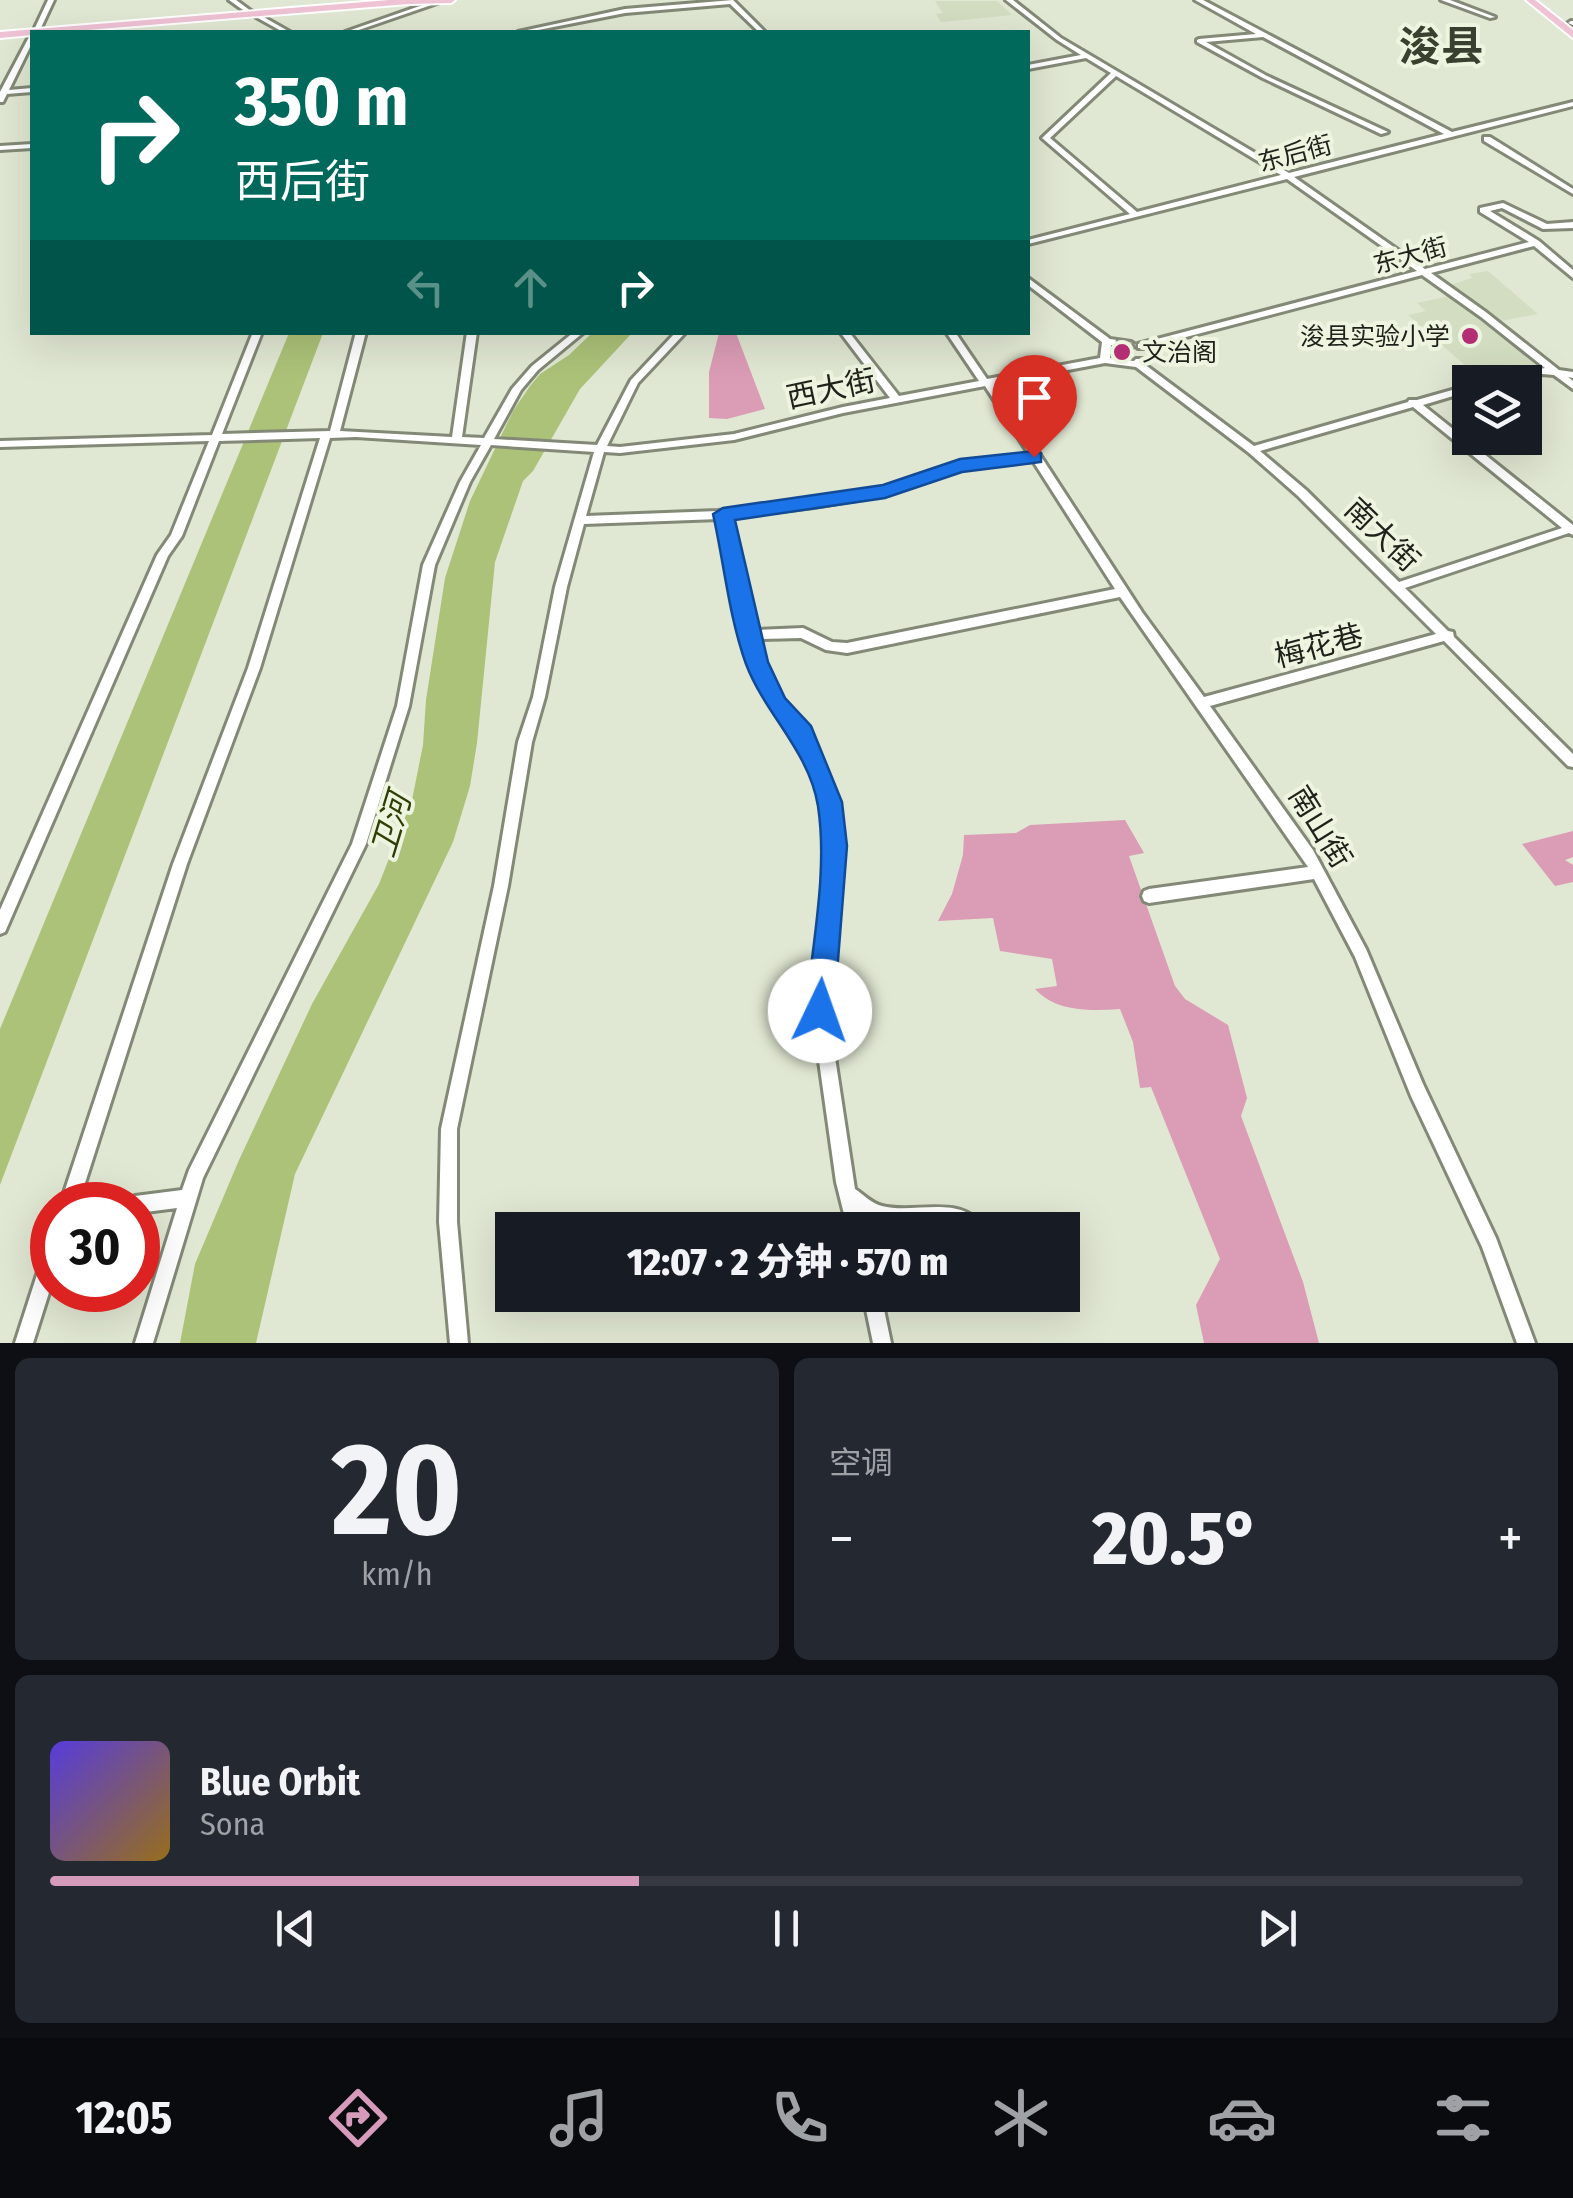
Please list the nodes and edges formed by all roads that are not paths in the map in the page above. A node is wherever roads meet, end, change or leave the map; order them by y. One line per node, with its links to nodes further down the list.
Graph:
1 (51, 0): 16 (street)
2 (232, 0): 13 (street)
3 (421, 0): 12 (main road)
4 (451, 0): 10 (main road)
5 (1009, 0): 28 (street)
6 (1198, 0): 24 (street)
7 (1444, 0): 14 (street)
8 (1530, 0): 26 (main road)
9 (1542, 0): 15 (main road)
10 (440, 1): 12 (main road); 20 (street)
11 (730, 1): 21 (street); 22 (street)
12 (373, 4): 13 (main road)
13 (258, 15): 17 (main road); 18 (main road); 19 (street)
14 (1492, 17)
15 (1572, 24)
16 (36, 30)
17 (80, 30)
18 (81, 30)
19 (284, 30)
20 (354, 30)
21 (531, 30)
22 (760, 30)
23 (30, 34): 25 (main road)
24 (1265, 34): 34 (street); 35 (street)
25 (0, 36)
26 (1573, 36)
27 (30, 42): 32 (street)
28 (1086, 56): 29 (street); 30 (street)
29 (1030, 66)
30 (1117, 72): 39 (street); 41 (street)
31 (30, 90): 32 (street)
32 (2, 96)
33 (1573, 104): 35 (street, 东后街)
34 (1384, 132)
35 (1449, 134): 39 (street, 东后街)
36 (1487, 140): 40 (street)
37 (30, 146): 38 (street)
38 (0, 148)
39 (1288, 176): 41 (street, 东后街); 45 (street)
40 (1573, 192)
41 (1136, 215): 43 (street, 东后街)
42 (1573, 225): 44 (street)
43 (1030, 242)
44 (1536, 243): 45 (street, 东大街); 46 (street)
45 (1424, 272): 56 (street, 东大街); 60 (street)
46 (1573, 275)
47 (1030, 283): 55 (street)
48 (257, 335): 68 (street)
49 (360, 335): 67 (street)
50 (472, 335): 69 (street)
51 (679, 335): 72 (street)
52 (846, 335): 65 (street)
53 (952, 335): 62 (street, 南山街)
54 (568, 337): 70 (street)
55 (1107, 341): 56 (street); 57 (street)
56 (1140, 346): 58 (street)
57 (1104, 360): 58 (street, 西大街); 62 (street, 西大街)
58 (1139, 365): 73 (street, 南大街)
59 (1542, 371): 60 (street)
60 (1556, 372): 61 (street); 63 (street)
61 (1573, 374)
62 (987, 383): 65 (street, 西大街); 74 (street, 南山街)
63 (1573, 386)
64 (1452, 392): 66 (street)
65 (897, 400): 72 (street, 西大街)
66 (1413, 402): 73 (street); 77 (street)
67 (324, 436): 68 (street, 西大街); 69 (street, 西大街); 87 (street)
68 (222, 438): 71 (street, 西大街); 86 (street)
69 (457, 438): 70 (street, 西大街)
70 (489, 440): 72 (street, 西大街); 89 (street)
71 (0, 444)
72 (599, 450): 76 (street)
73 (1252, 450): 78 (street, 南大街)
74 (1034, 457): 75 (street); 79 (street, 南山街)
75 (723, 514): 76 (street); 80 (street)
76 (580, 520): 97 (street)
77 (1572, 530): 78 (street)
78 (1398, 586): 81 (street, 南大街)
79 (1123, 592): 80 (street); 82 (street, 南山街)
80 (750, 635): 88 (street)
81 (1450, 635): 82 (street, 梅花巷); 83 (street, 南大街)
82 (1201, 704): 84 (street, 南山街)
83 (1573, 762)
84 (1318, 872): 85 (street); 99 (street, 南山街)
85 (1150, 896)
86 (0, 927)
87 (76, 1182)
88 (850, 1194): 91 (street); 92 (street)
89 (186, 1198): 90 (street); 96 (street)
90 (160, 1202)
91 (854, 1212)
92 (871, 1212)
93 (34, 1312): 95 (street)
94 (876, 1312): 98 (street)
95 (24, 1343)
96 (144, 1343)
97 (459, 1343)
98 (882, 1343)
99 (1526, 1343)

